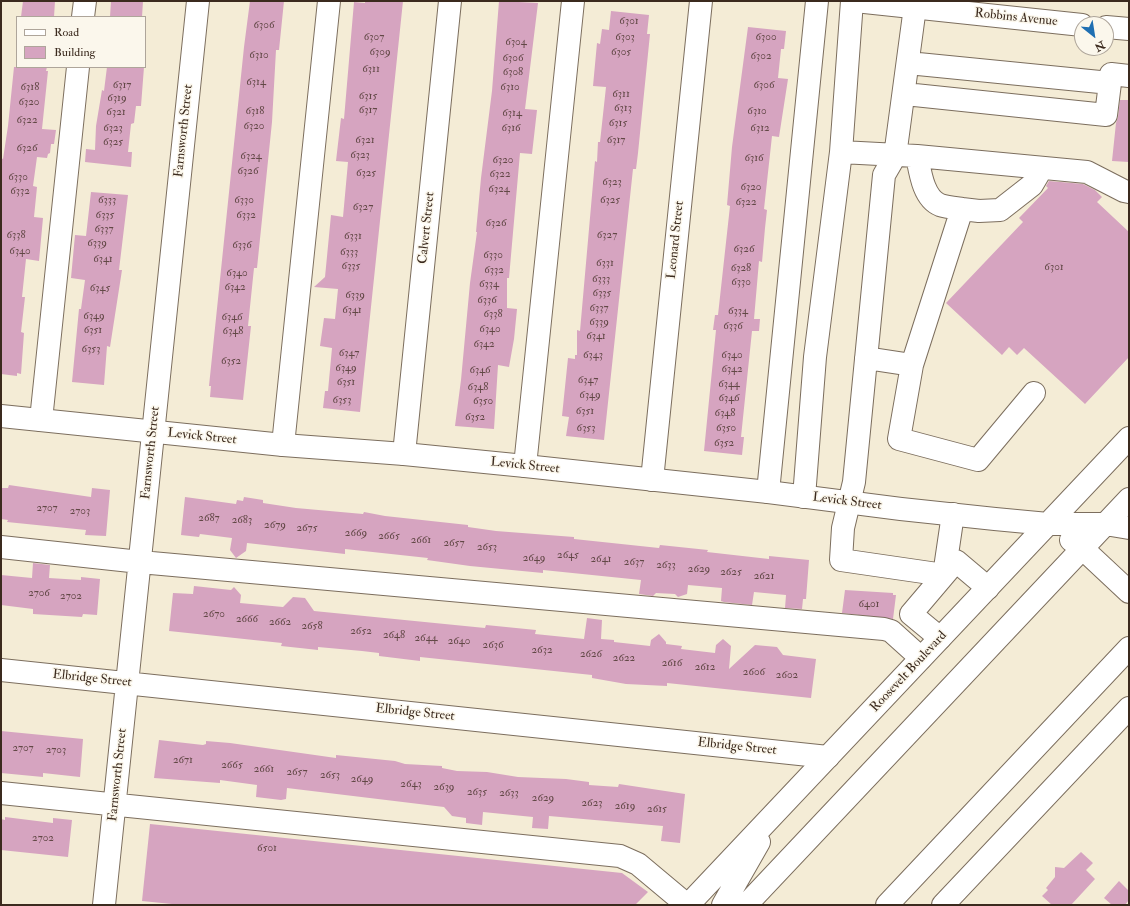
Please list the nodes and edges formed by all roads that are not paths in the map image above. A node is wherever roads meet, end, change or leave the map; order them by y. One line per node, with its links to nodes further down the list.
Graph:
1 (85, 1): 10 (main road)
2 (198, 1): 29 (main road, Farnsworth Street)
3 (329, 1): 31 (main road)
4 (450, 1): 32 (main road, Calvert Street)
5 (573, 1): 33 (main road)
6 (701, 1): 34 (main road, Leonard Street)
7 (817, 1): 35 (main road)
8 (854, 1): 9 (main road, Robbins Avenue); 18 (main road)
9 (915, 7): 11 (main road, Robbins Avenue); 14 (main road)
10 (83, 16)
11 (1074, 24)
12 (1114, 28): 13 (main road)
13 (1129, 30)
14 (908, 63): 16 (main road); 17 (main road)
15 (78, 68): 28 (main road)
16 (1119, 79): 17 (main road)
17 (905, 94): 19 (main road)
18 (840, 152): 19 (main road); 36 (main road)
19 (895, 156): 20 (main road); 24 (main road)
20 (917, 156): 21 (main road); 23 (main road)
21 (1042, 168): 22 (main road); 23 (main road)
22 (1129, 192)
23 (962, 209): 25 (main road)
24 (866, 358): 25 (main road); 38 (main road)
25 (912, 365): 26 (main road)
26 (1034, 393)
27 (1, 416): 28 (main road, Levick Street)
28 (41, 420): 29 (main road, Levick Street)
29 (153, 432): 31 (main road, Levick Street); 45 (main road, Farnsworth Street)
30 (1129, 438): 40 (main road, Roosevelt Boulevard)
31 (283, 445): 32 (main road, Levick Street)
32 (404, 454): 33 (main road, Levick Street)
33 (525, 466): 34 (main road, Levick Street)
34 (652, 480): 35 (main road, Levick Street)
35 (768, 492): 36 (main road, Levick Street)
36 (804, 496): 38 (main road, Levick Street)
37 (1129, 499): 41 (main road)
38 (848, 501): 39 (main road, Levick Street); 46 (main road)
39 (953, 514): 40 (main road, Levick Street); 46 (main road)
40 (1048, 524): 41 (main road, Levick Street); 44 (main road, Levick Street); 47 (main road, Roosevelt Boulevard)
41 (1105, 524): 42 (main road, Levick Street); 44 (main road)
42 (1129, 528)
43 (1, 547): 45 (main road)
44 (1082, 548): 48 (main road, Levick Street); 62 (main road)
45 (140, 562): 51 (main road); 53 (main road, Farnsworth Street)
46 (944, 575): 47 (main road); 49 (main road)
47 (988, 588): 49 (main road, Roosevelt Boulevard)
48 (1129, 592)
49 (940, 638): 51 (main road, Roosevelt Boulevard)
50 (1129, 648): 63 (main road)
51 (921, 658): 55 (main road, Roosevelt Boulevard)
52 (1, 670): 53 (main road, Elbridge Street)
53 (127, 683): 55 (main road, Elbridge Street); 57 (main road, Farnsworth Street)
54 (1129, 708): 64 (main road)
55 (828, 757): 58 (main road, Roosevelt Boulevard)
56 (1, 793): 57 (main road)
57 (114, 805): 59 (main road, Farnsworth Street); 60 (main road)
58 (778, 810): 60 (main road, Roosevelt Boulevard); 61 (main road)
59 (104, 905)
60 (688, 905)
61 (723, 905)
62 (746, 905)
63 (887, 905)
64 (943, 905)

